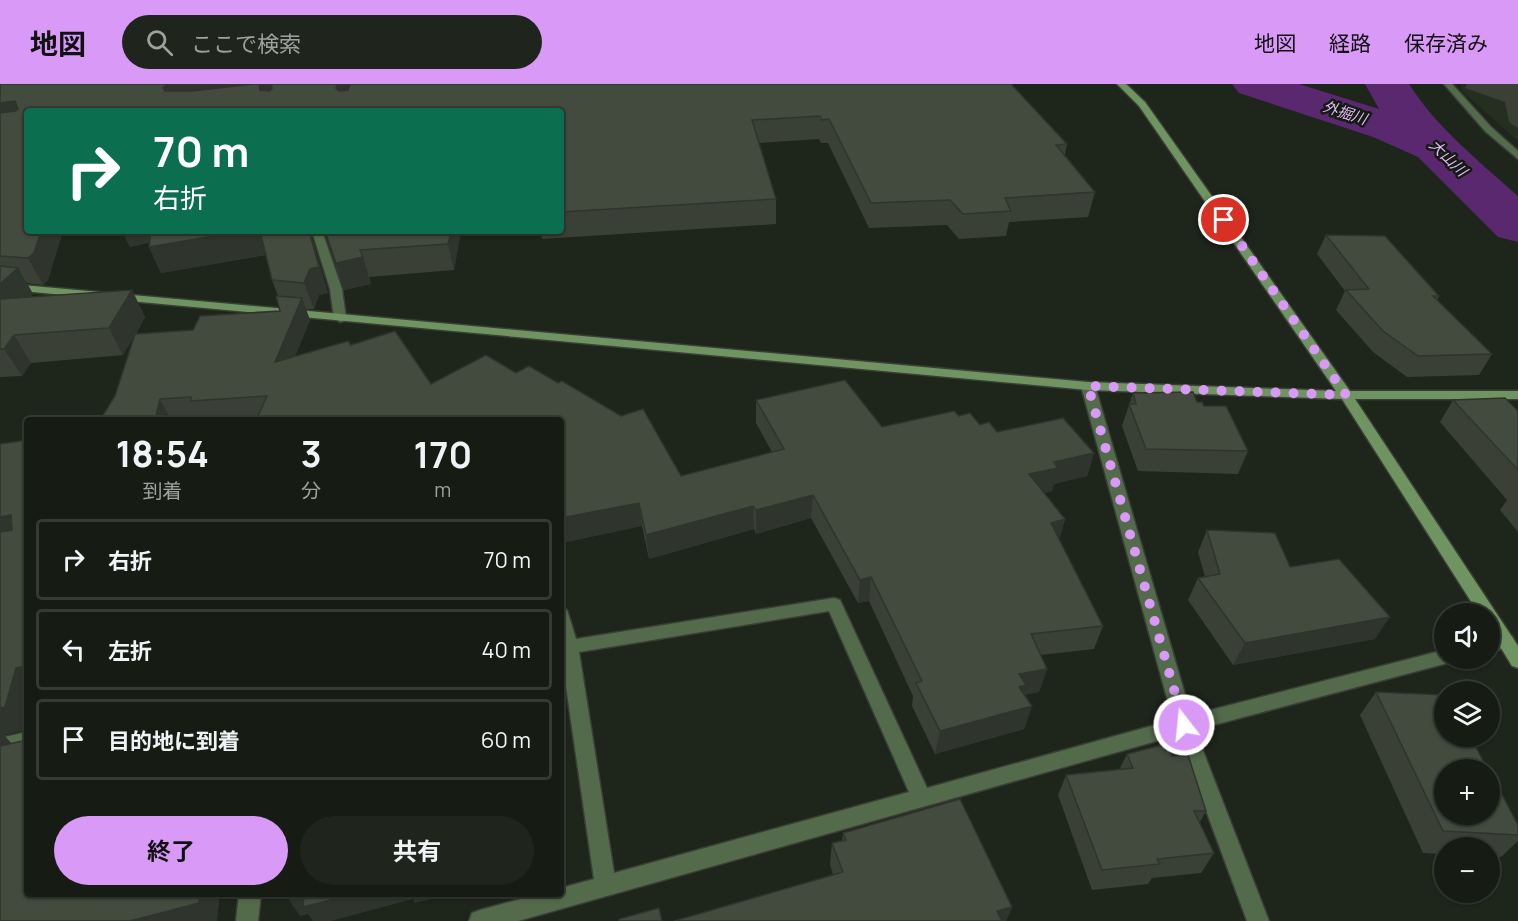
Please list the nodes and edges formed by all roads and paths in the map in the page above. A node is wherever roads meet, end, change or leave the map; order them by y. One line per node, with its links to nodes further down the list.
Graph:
1 (1121, 84): 8 (street)
2 (1448, 84): 3 (street)
3 (1518, 156)
4 (318, 234): 6 (street)
5 (0, 286): 6 (street)
6 (340, 318): 7 (street)
7 (1088, 386): 8 (street); 16 (street)
8 (1346, 395): 9 (street); 10 (street)
9 (1518, 395)
10 (1481, 603)
11 (564, 627): 13 (street)
12 (1500, 645): 15 (street)
13 (569, 646): 19 (street); 20 (street)
14 (1434, 660): 16 (street)
15 (1518, 661)
16 (1184, 725): 19 (street); 24 (street)
17 (24, 741): 18 (street)
18 (0, 746)
19 (921, 797): 20 (street)
20 (606, 887): 23 (street)
21 (250, 897): 22 (street)
22 (247, 921)
23 (480, 921)
24 (1258, 921)

